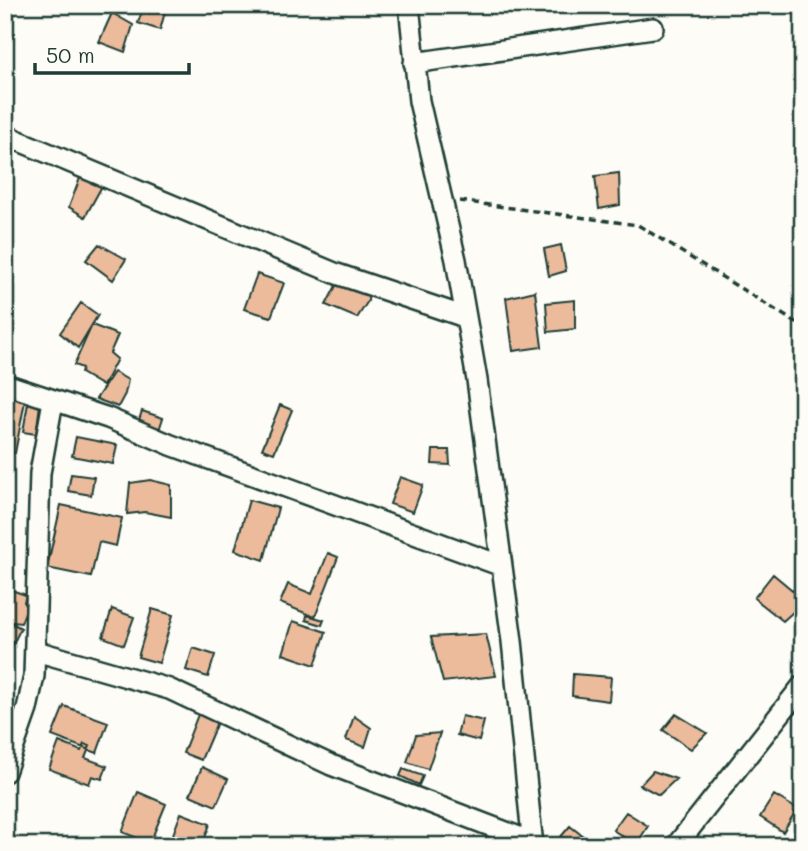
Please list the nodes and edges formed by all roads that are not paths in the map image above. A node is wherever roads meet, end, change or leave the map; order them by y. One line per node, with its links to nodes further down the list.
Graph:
1 (409, 5): 3 (street)
2 (653, 28): 3 (street)
3 (414, 63): 5 (street)
4 (5, 135): 5 (street)
5 (466, 317): 8 (street)
6 (5, 384): 7 (street)
7 (53, 401): 8 (street); 9 (street)
8 (502, 566): 12 (street)
9 (36, 651): 11 (street); 12 (street)
10 (803, 685): 13 (street)
11 (5, 772)
12 (532, 844)
13 (676, 846)

